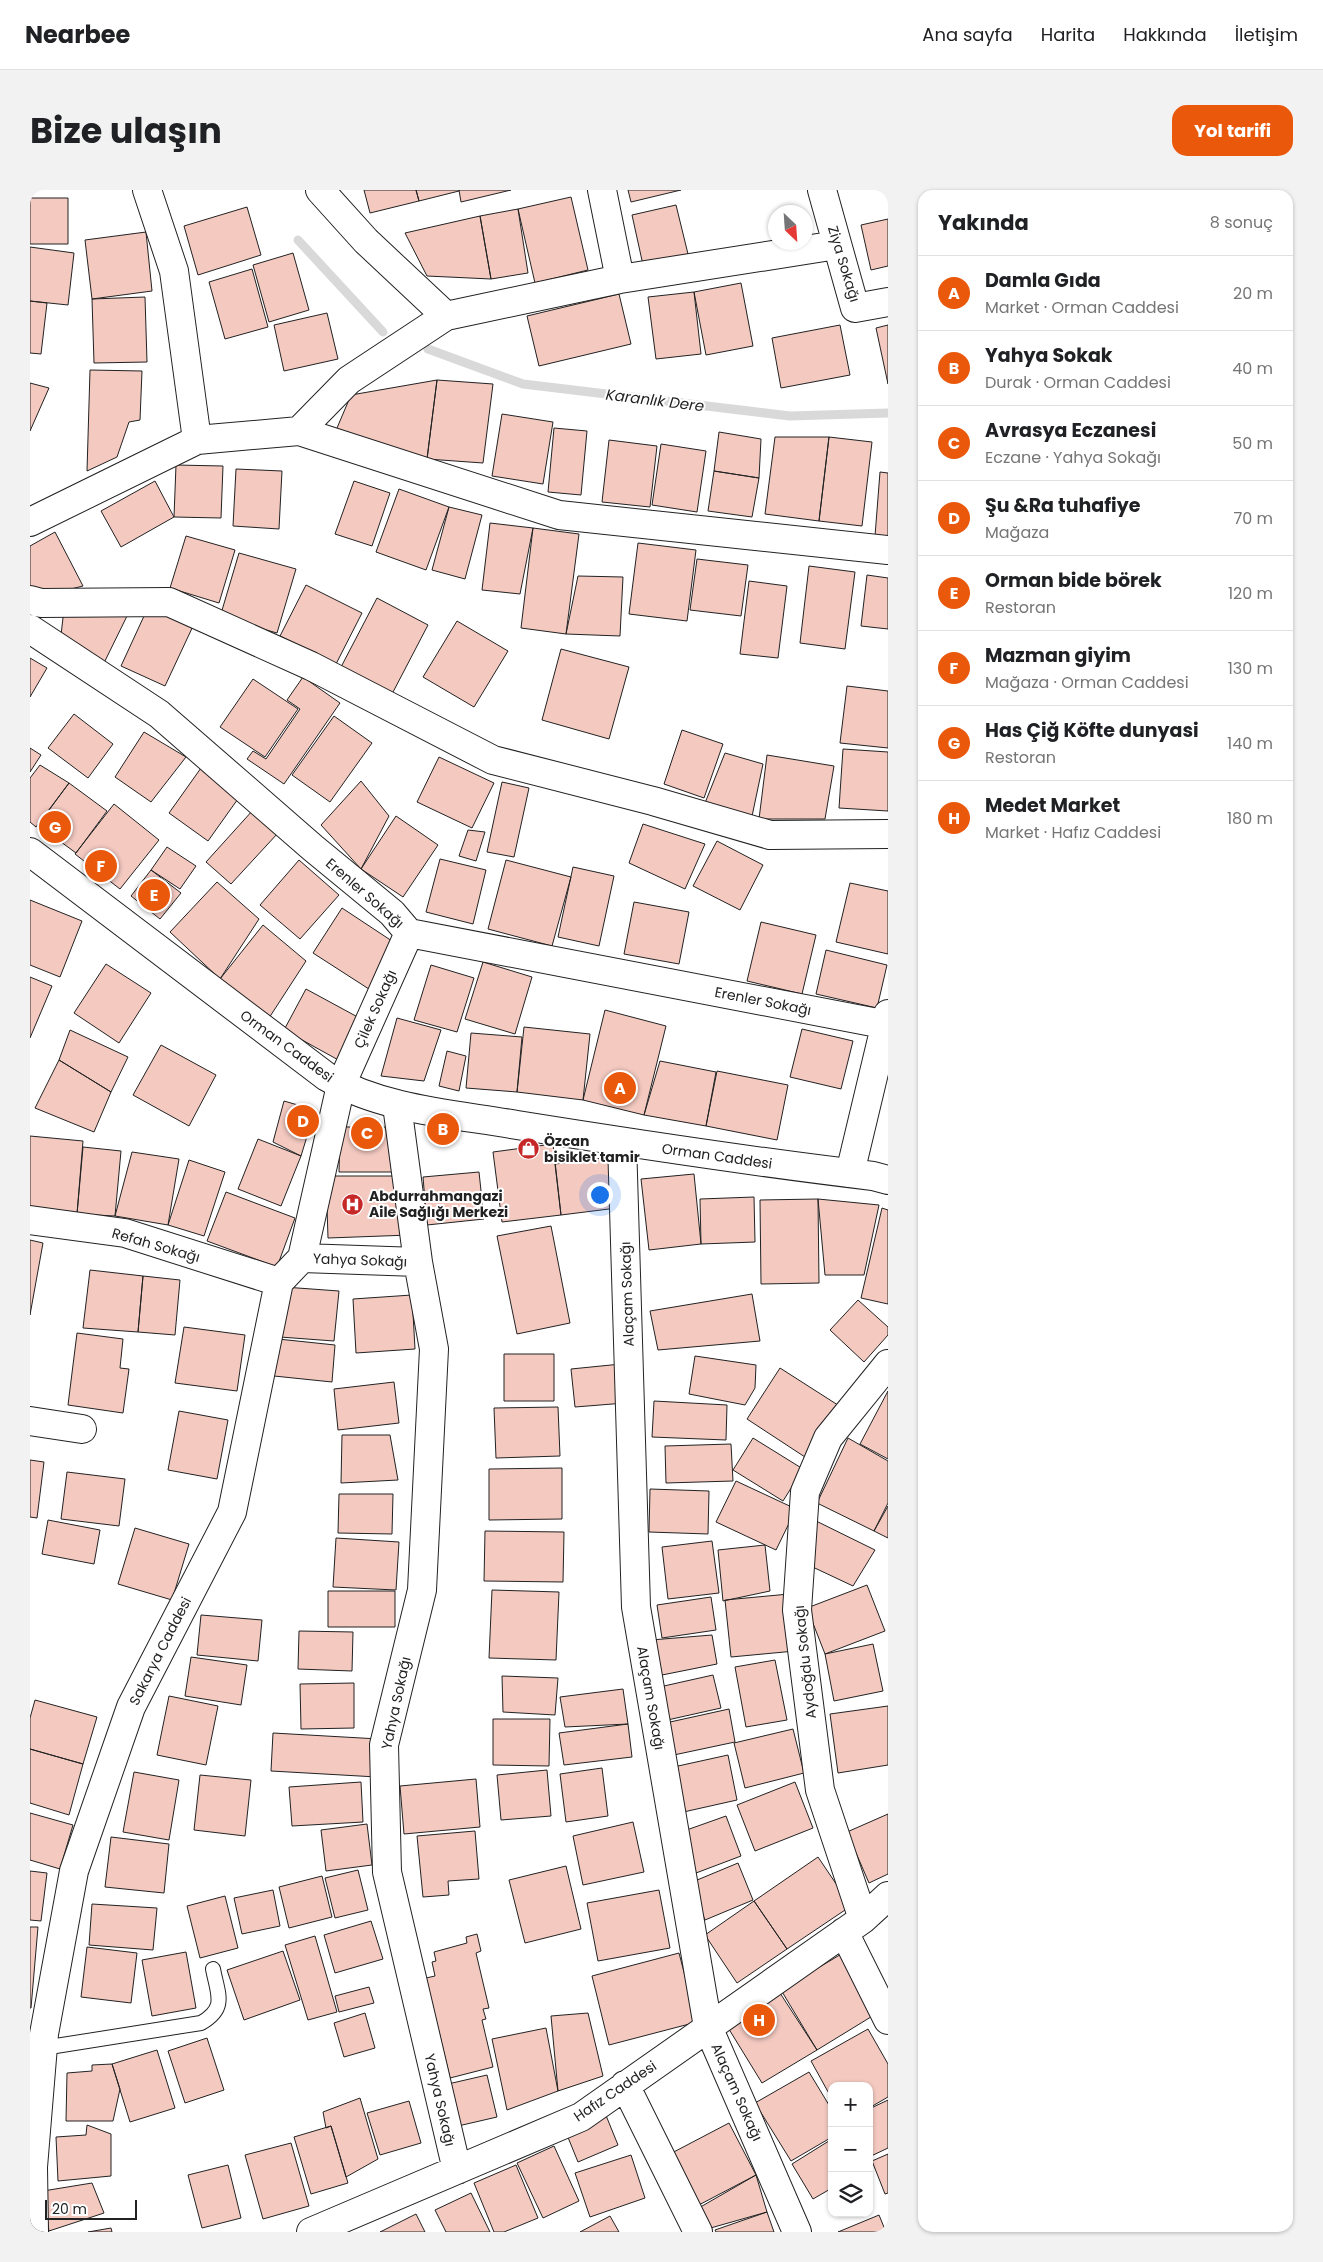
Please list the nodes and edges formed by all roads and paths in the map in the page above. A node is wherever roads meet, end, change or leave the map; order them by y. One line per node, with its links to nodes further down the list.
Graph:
1 (147, 190): 10 (street)
2 (320, 190): 8 (street)
3 (602, 190): 6 (street)
4 (822, 190): 5 (street, Ziya Sokağı)
5 (837, 245): 6 (street); 7 (street, Ziya Sokağı)
6 (620, 279): 8 (street)
7 (888, 302)
8 (446, 316): 9 (street)
9 (299, 431): 10 (street); 12 (street)
10 (197, 440): 11 (street)
11 (30, 522)
12 (888, 550)
13 (30, 600): 15 (street)
14 (30, 629): 17 (street, Erenler Sokağı)
15 (888, 834)
16 (30, 852): 19 (street, Orman Caddesi)
17 (409, 933): 18 (street, Erenler Sokağı); 19 (street, Çilek Sokağı)
18 (887, 1022): 22 (street)
19 (341, 1085): 20 (street, Orman Caddesi); 25 (street)
20 (397, 1104): 21 (street, Orman Caddesi); 26 (street, Yahya Sokağı)
21 (622, 1142): 22 (street, Orman Caddesi); 35 (street, Alaçam Sokağı)
22 (850, 1174): 23 (street, Orman Caddesi)
23 (888, 1180)
24 (30, 1220): 27 (street, Refah Sokağı)
25 (302, 1258): 26 (street, Yahya Sokağı); 27 (street)
26 (418, 1262): 38 (street, Yahya Sokağı)
27 (279, 1282): 36 (street, Sakarya Caddesi)
28 (888, 1364): 32 (street, Aydoğdu Sokağı)
29 (30, 1422): 30 (street)
30 (82, 1429)
31 (888, 1896): 32 (street, Hafız Caddesi)
32 (853, 1926): 34 (street, Aydoğdu Sokağı); 35 (street, Hafız Caddesi)
33 (213, 1970): 36 (lane)
34 (888, 2020)
35 (708, 2027): 37 (street, Hafız Caddesi); 42 (street, Alaçam Sokağı)
36 (43, 2048): 39 (street, Sakarya Caddesi)
37 (625, 2085): 38 (street, Hafız Caddesi); 41 (street)
38 (457, 2170): 40 (street, Hafız Caddesi)
39 (34, 2232)
40 (310, 2232)
41 (698, 2232)
42 (797, 2232)

